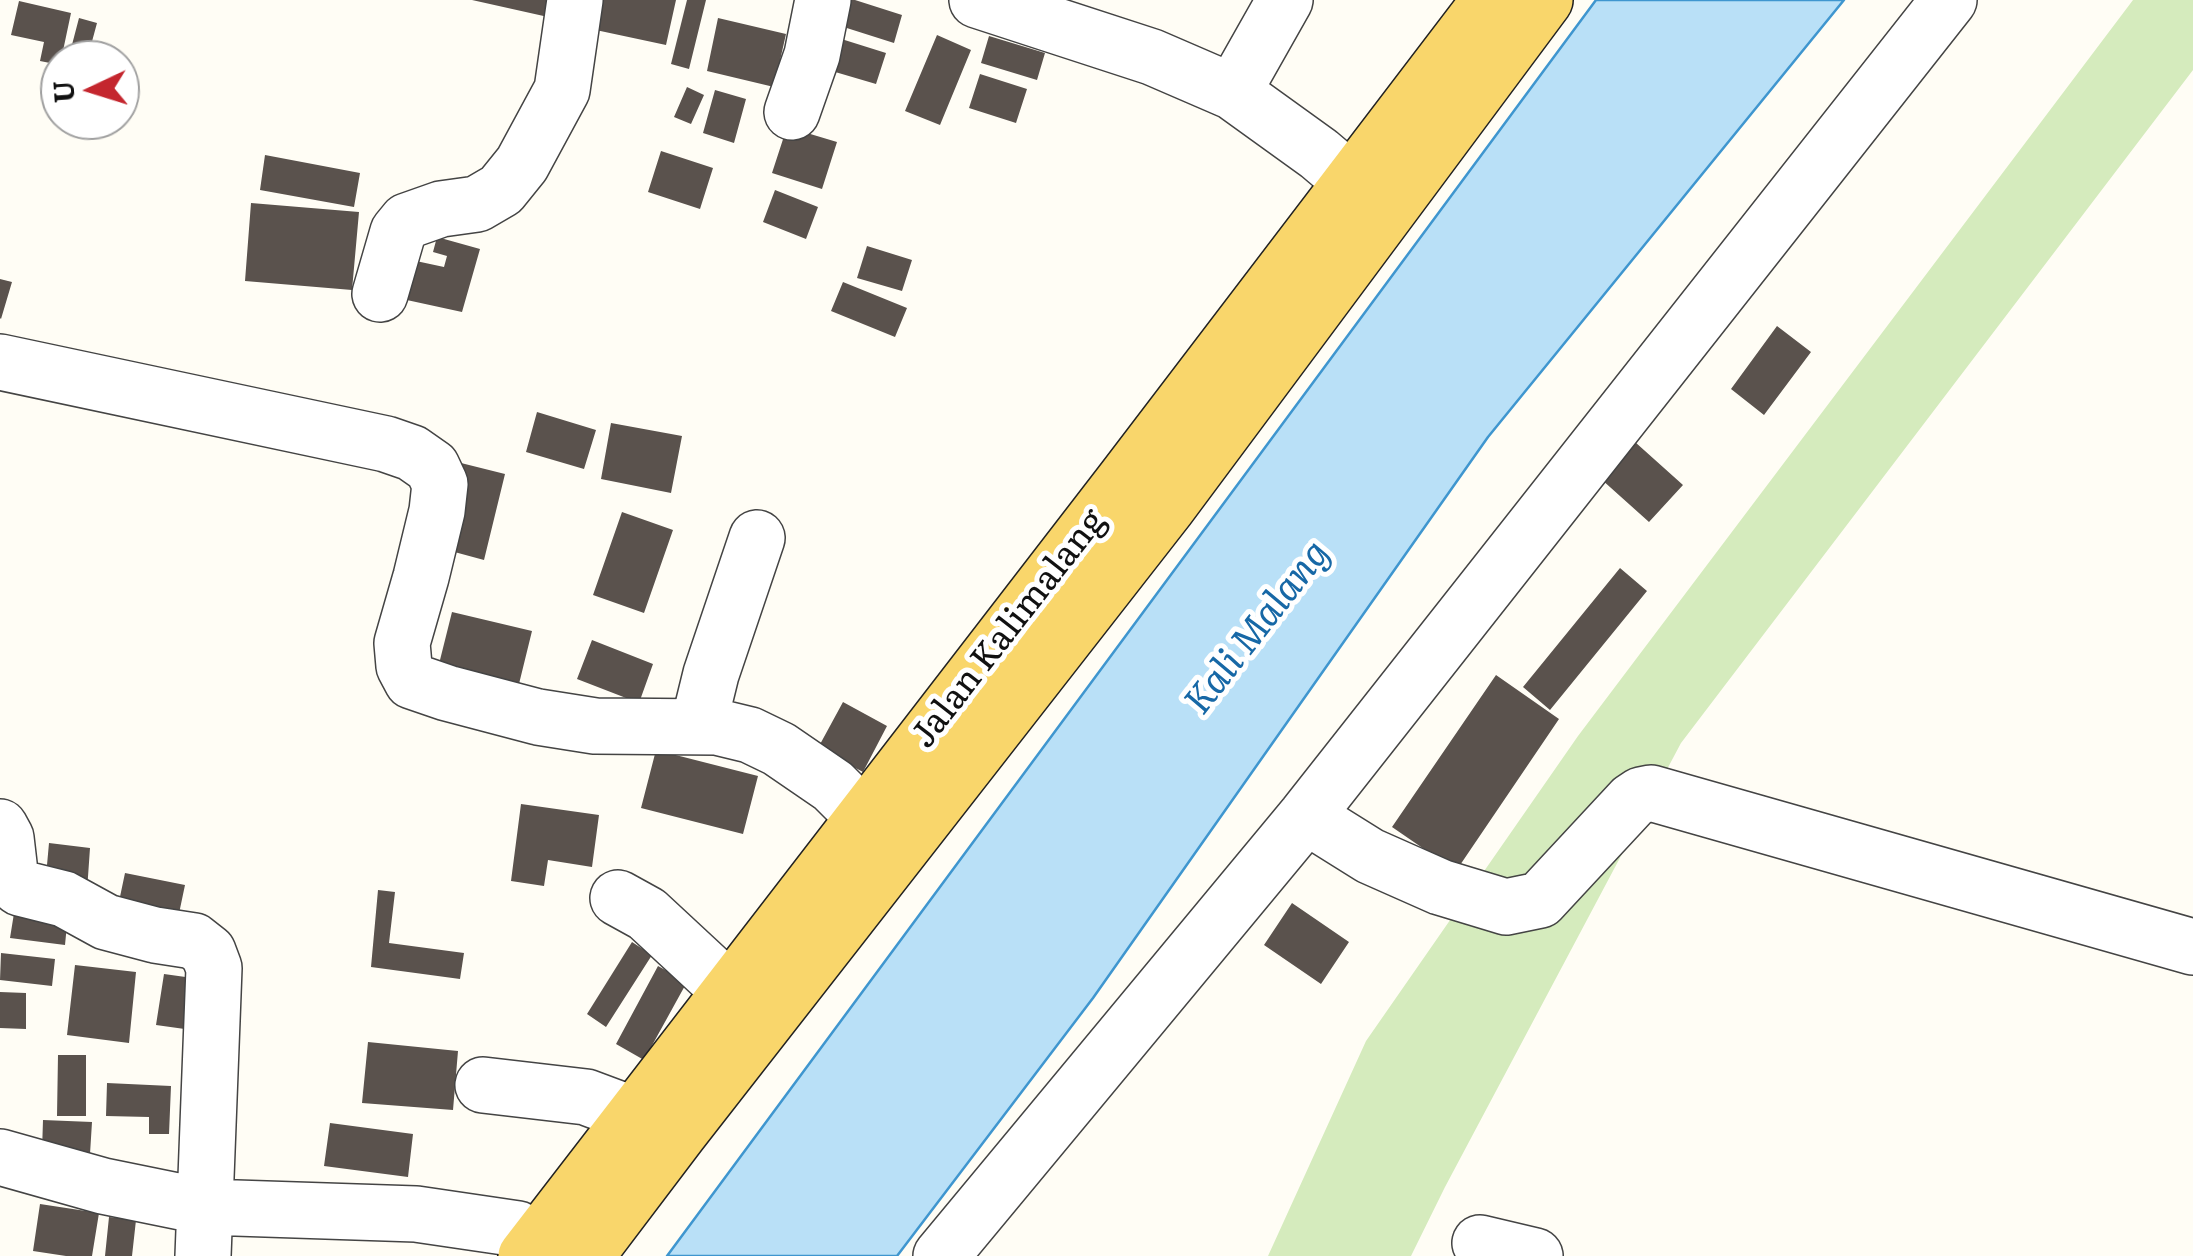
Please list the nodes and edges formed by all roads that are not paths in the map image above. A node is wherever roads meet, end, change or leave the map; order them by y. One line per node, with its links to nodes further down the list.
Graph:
1 (575, 0): 11 (street)
2 (823, 0): 9 (street)
3 (977, 0): 8 (street)
4 (1285, 0): 8 (street)
5 (1490, 0): 10 (main road, Jalan Kalimalang)
6 (1545, 0): 10 (main road, Jalan Kalimalang)
7 (1950, 0): 15 (street)
8 (1233, 92): 10 (street)
9 (792, 112)
10 (1370, 196): 17 (main road, Jalan Kalimalang)
11 (380, 294)
12 (0, 362): 14 (street)
13 (757, 538): 14 (street)
14 (698, 727): 17 (street)
15 (1306, 816): 19 (street); 27 (street)
16 (0, 827): 24 (street)
17 (883, 833): 20 (main road, Jalan Kalimalang)
18 (618, 898): 20 (street)
19 (2193, 947)
20 (751, 1005): 22 (main road, Jalan Kalimalang)
21 (482, 1085): 22 (street)
22 (656, 1124): 26 (main road, Jalan Kalimalang)
23 (0, 1156): 24 (street)
24 (204, 1231): 26 (street)
25 (1480, 1243): 28 (street)
26 (553, 1252)
27 (941, 1256)
28 (1535, 1256)

